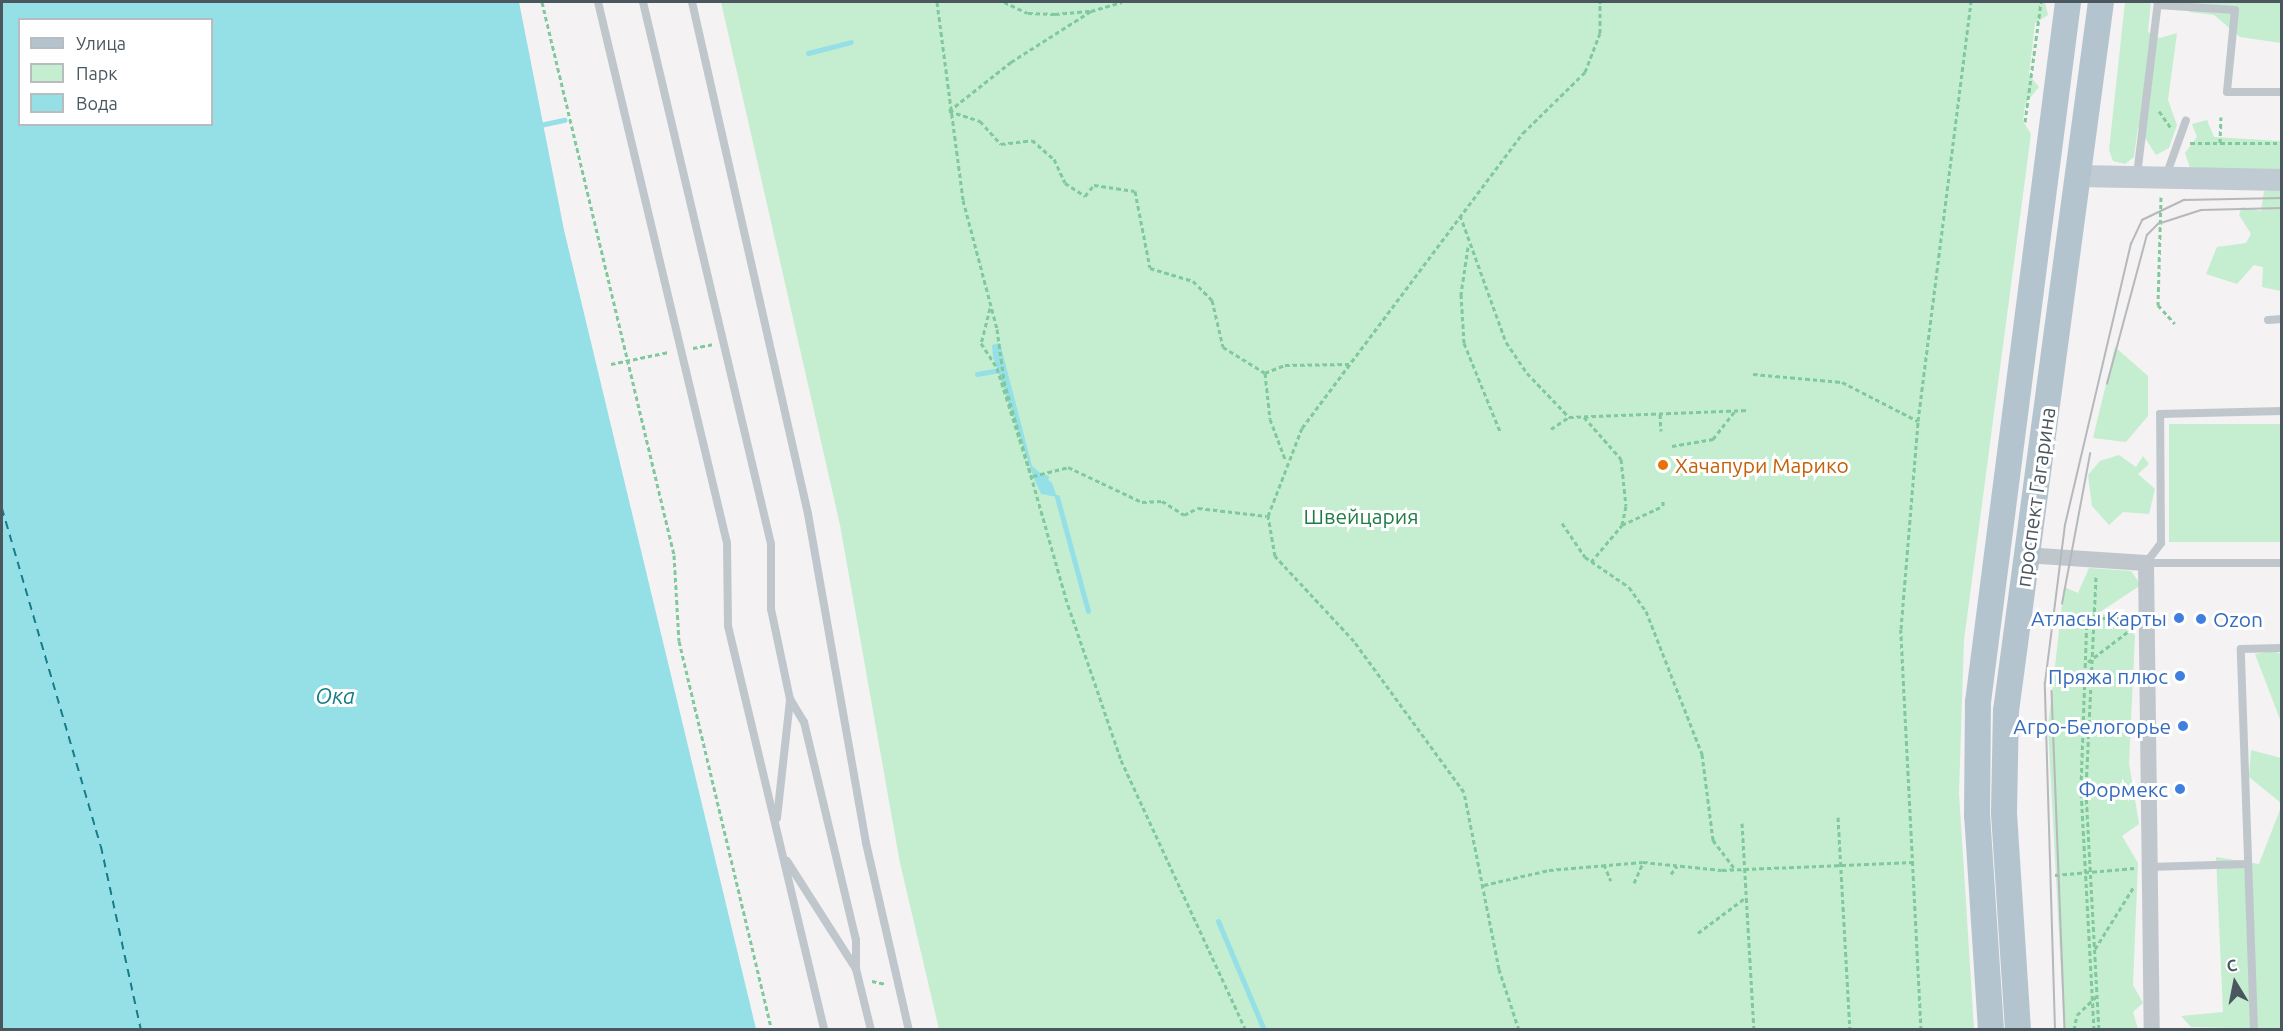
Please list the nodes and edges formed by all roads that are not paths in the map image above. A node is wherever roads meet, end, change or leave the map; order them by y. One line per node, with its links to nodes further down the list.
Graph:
1 (598, 2): 21 (lane)
2 (643, 2): 20 (lane)
3 (692, 2): 28 (lane)
4 (2068, 2): 29 (main road, проспект Гагарина)
5 (2101, 2): 9 (main road, проспект Гагарина)
6 (2158, 3): 7 (lane); 10 (lane)
7 (2282, 92)
8 (2186, 120): 11 (lane)
9 (2080, 176): 10 (street); 16 (main road, проспект Гагарина)
10 (2137, 178): 11 (street)
11 (2164, 179): 12 (street)
12 (2282, 180)
13 (2282, 319): 14 (lane)
14 (2268, 320)
15 (2282, 411): 17 (lane)
16 (2026, 555): 17 (street); 30 (main road, проспект Гагарина)
17 (2146, 563): 18 (lane); 24 (street)
18 (2282, 563)
19 (2282, 648): 23 (lane)
20 (790, 699): 21 (lane); 25 (lane)
21 (776, 826): 22 (lane)
22 (783, 854): 25 (lane); 26 (lane)
23 (2248, 864): 24 (lane); 32 (lane)
24 (2146, 867): 31 (street)
25 (857, 974): 27 (lane)
26 (824, 1029)
27 (871, 1029)
28 (909, 1029)
29 (1990, 1029)
30 (2018, 1029)
31 (2152, 1029)
32 (2254, 1029)

